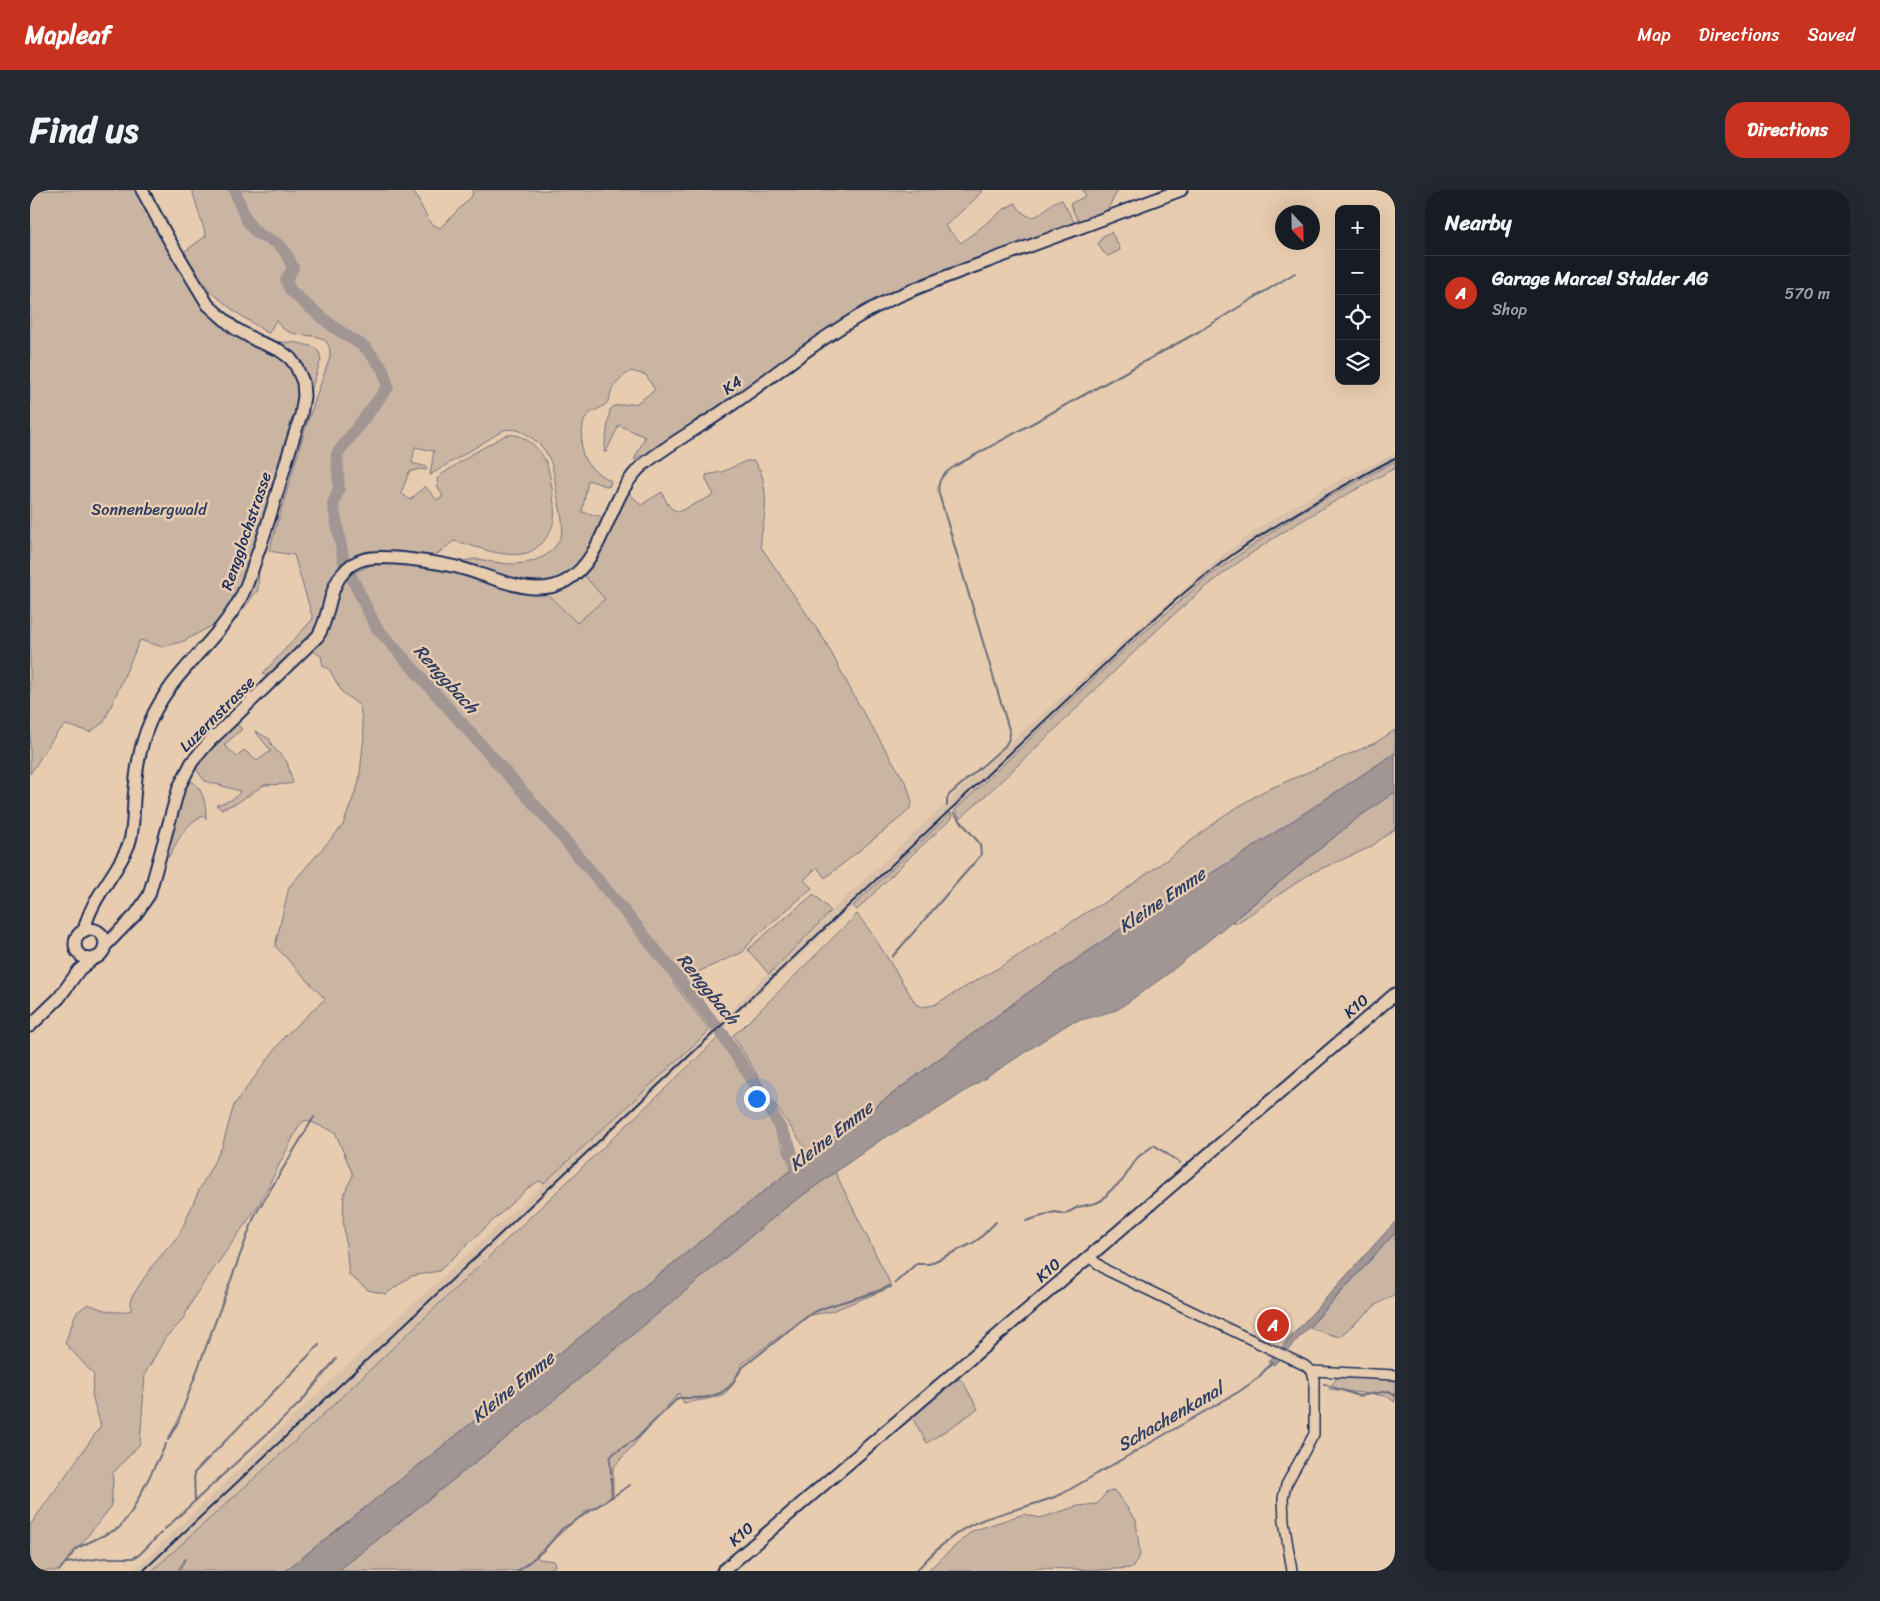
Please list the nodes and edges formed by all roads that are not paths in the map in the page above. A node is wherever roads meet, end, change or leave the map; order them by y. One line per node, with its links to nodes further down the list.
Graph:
1 (142, 190): 5 (main road, Rengglochstrasse)
2 (1181, 190): 3 (main road, K4)
3 (345, 570): 4 (main road, Luzernstrasse)
4 (126, 923): 5 (main road, Luzernstrasse); 6 (main road, Luzernstrasse)
5 (93, 931): 6 (main road); 7 (main road)
6 (104, 947): 8 (main road)
7 (78, 952): 8 (main road); 9 (main road)
8 (94, 958): 9 (main road)
9 (71, 979): 11 (main road)
10 (1395, 994): 12 (main road, K10)
11 (30, 1026)
12 (1089, 1257): 13 (street); 15 (main road, K10)
13 (1312, 1371): 14 (street); 16 (street)
14 (1395, 1375)
15 (723, 1571)
16 (1292, 1571)

